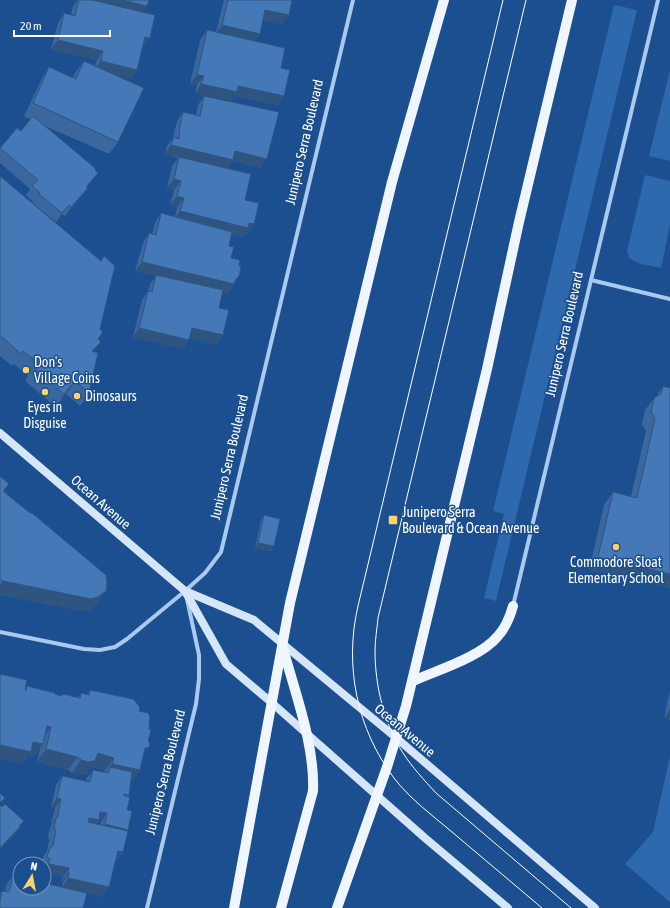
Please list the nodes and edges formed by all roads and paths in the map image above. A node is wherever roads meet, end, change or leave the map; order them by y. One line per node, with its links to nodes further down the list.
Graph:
1 (352, 0): 8 (street, Junipero Serra Boulevard)
2 (444, 0): 11 (main road)
3 (572, 0): 12 (main road)
4 (658, 0): 5 (street, Junipero Serra Boulevard)
5 (591, 280): 6 (street); 9 (street, Junipero Serra Boulevard)
6 (670, 299)
7 (0, 433): 8 (main road, Ocean Avenue)
8 (185, 591): 10 (street); 11 (main road, Ocean Avenue); 13 (main road, Ocean Avenue); 17 (street, Junipero Serra Boulevard)
9 (513, 606): 12 (main road)
10 (0, 632)
11 (282, 644): 13 (main road); 14 (main road); 15 (main road, Ocean Avenue)
12 (413, 681): 15 (main road)
13 (272, 703): 14 (main road, Ocean Avenue); 18 (main road)
14 (306, 734): 16 (main road, Ocean Avenue); 19 (main road)
15 (396, 738): 16 (main road); 22 (main road, Ocean Avenue)
16 (376, 796): 20 (main road); 21 (main road, Ocean Avenue)
17 (147, 908)
18 (234, 908)
19 (281, 908)
20 (337, 908)
21 (508, 908)
22 (595, 908)

